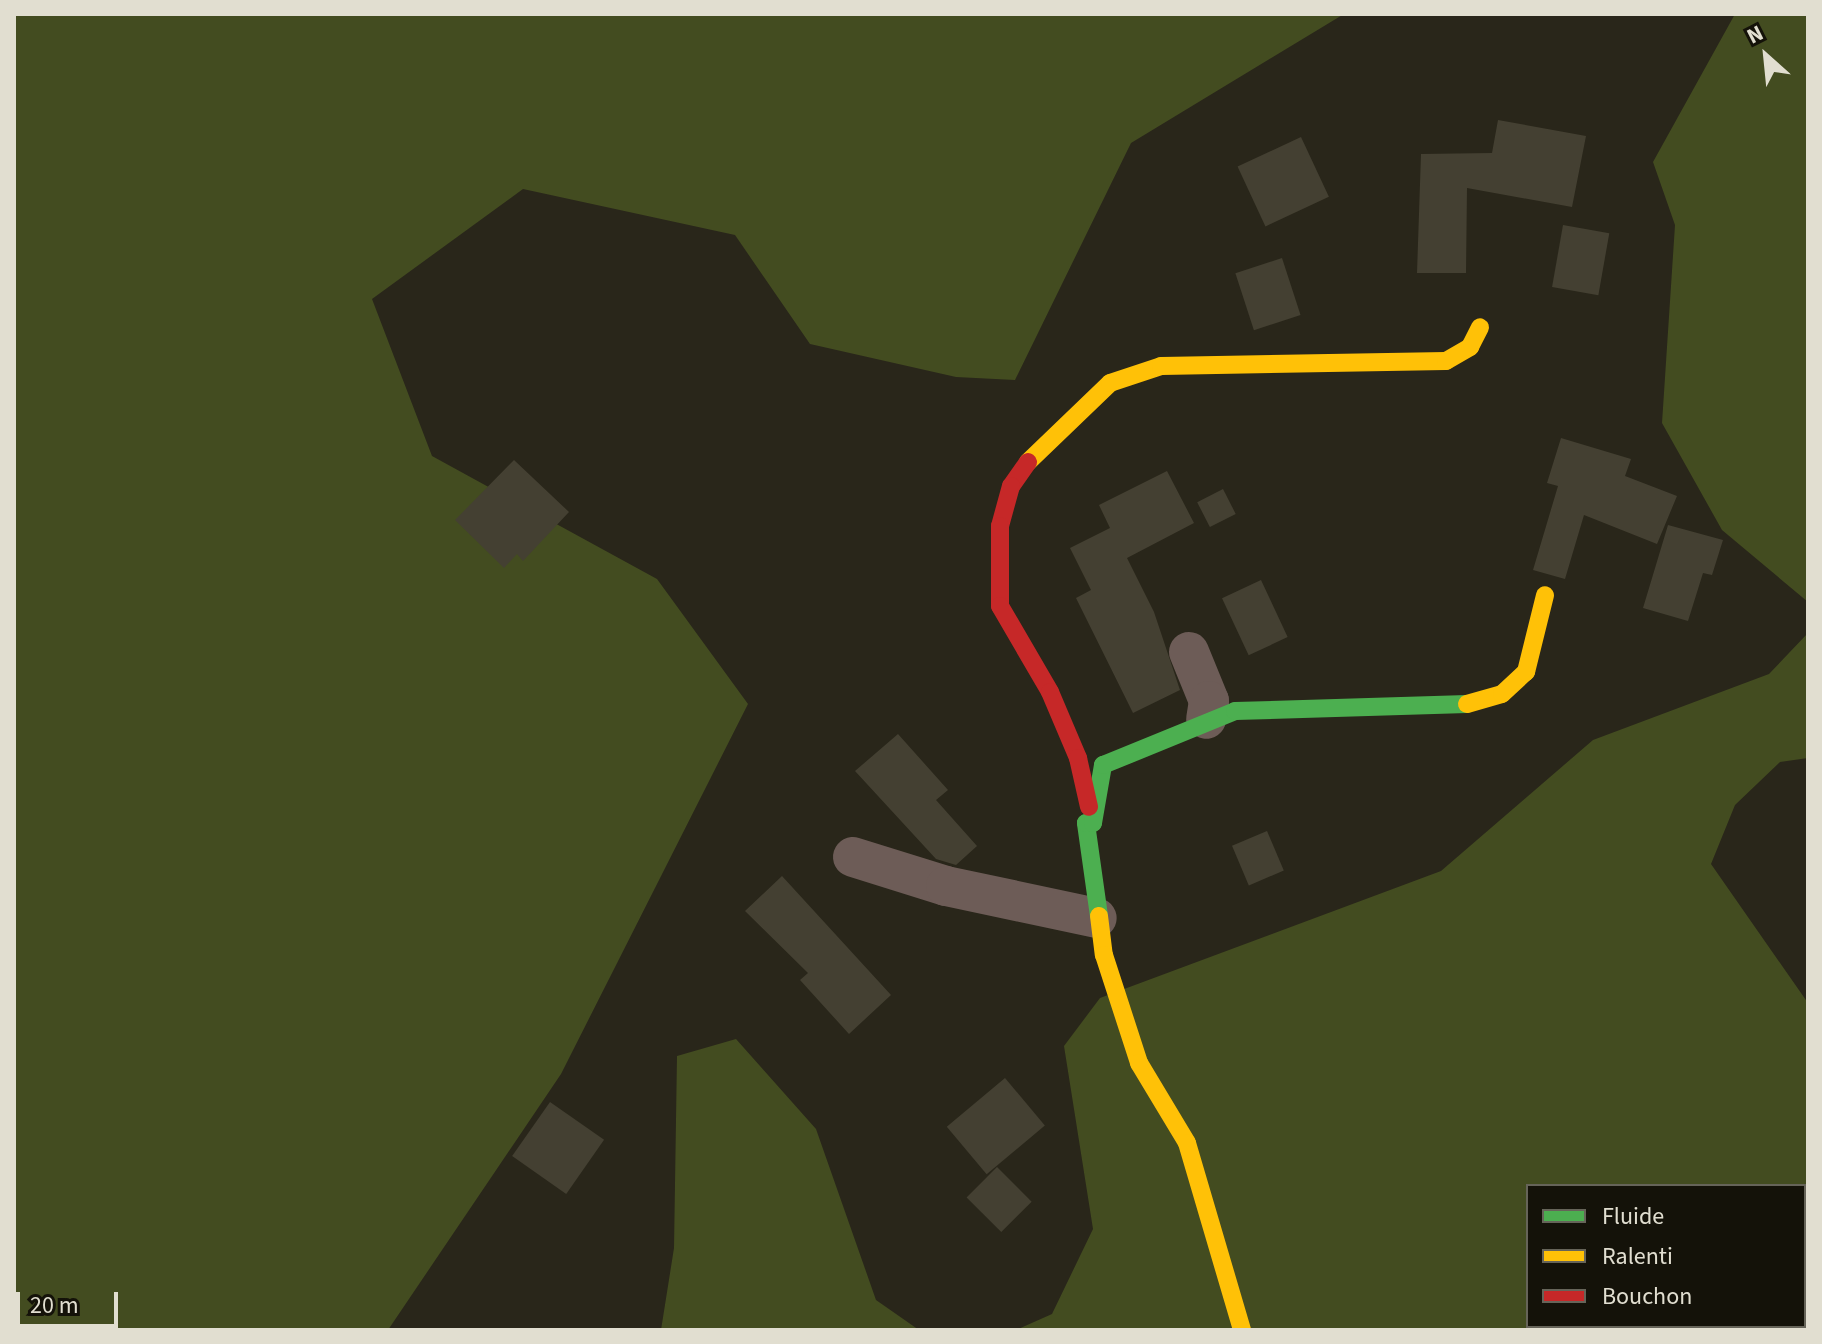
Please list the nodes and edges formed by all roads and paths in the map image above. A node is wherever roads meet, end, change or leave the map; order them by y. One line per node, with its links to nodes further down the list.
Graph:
1 (1480, 327): 5 (street)
2 (1545, 595): 4 (street)
3 (1189, 652): 4 (street)
4 (1206, 719): 5 (street)
5 (1093, 823): 7 (street)
6 (853, 857): 7 (street)
7 (1097, 918): 8 (street)
8 (1242, 1330)

